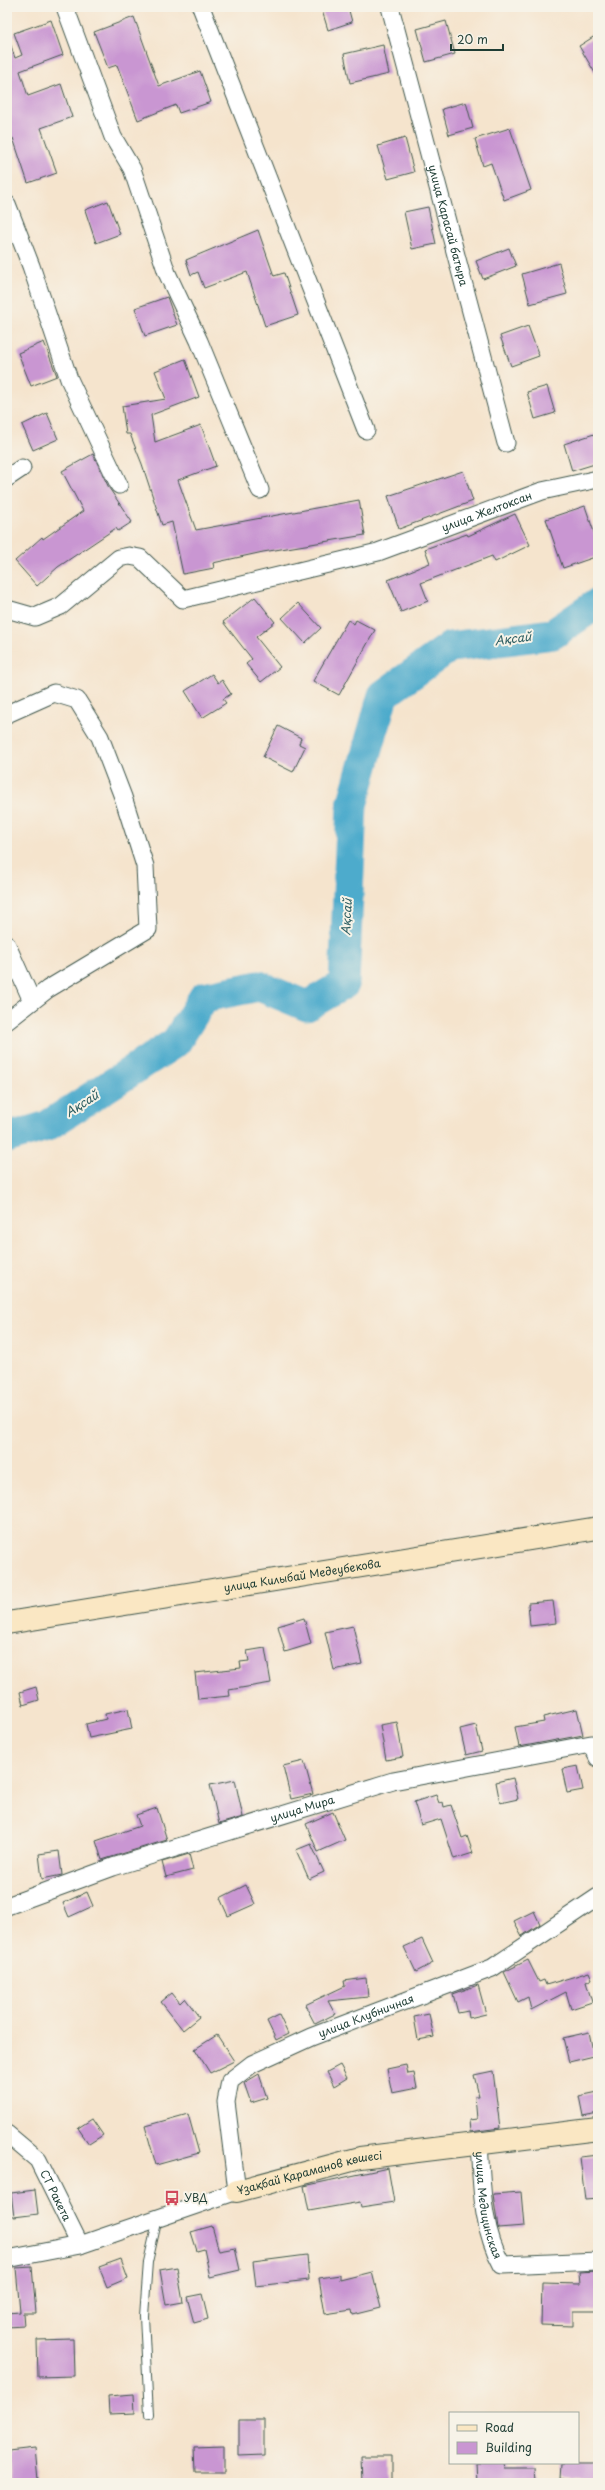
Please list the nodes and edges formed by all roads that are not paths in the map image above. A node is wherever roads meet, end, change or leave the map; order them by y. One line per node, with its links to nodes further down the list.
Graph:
1 (65, 7): 11 (street)
2 (201, 7): 5 (street)
3 (390, 7): 6 (street, улица Карасай батыра)
4 (7, 204): 10 (street)
5 (366, 430)
6 (506, 443)
7 (22, 468): 8 (street)
8 (7, 478)
9 (598, 479): 12 (street, улица Желтоксан)
10 (119, 485)
11 (260, 490)
12 (7, 610)
13 (7, 714): 15 (street)
14 (7, 945): 15 (street)
15 (32, 1001): 16 (street)
16 (7, 1020)
17 (598, 1528): 18 (main road, улица Килыбай Медеубекова)
18 (7, 1623)
19 (598, 1758): 21 (street, улица Мира)
20 (598, 1897): 25 (street, улица Клубничная)
21 (7, 1906)
22 (598, 2129): 24 (main road, Ұзақбай Қараманов көшесі)
23 (7, 2134): 27 (street, СТ Ракета)
24 (479, 2143): 25 (main road, Ұзақбай Қараманов көшесі); 29 (street, улица Медицинская)
25 (237, 2191): 26 (street, Ұзақбай Қараманов көшесі)
26 (158, 2217): 27 (street, Ұзақбай Қараманов көшесі); 30 (lane)
27 (80, 2245): 28 (street, Ұзақбай Қараманов көшесі)
28 (7, 2259)
29 (598, 2261)
30 (149, 2415)

